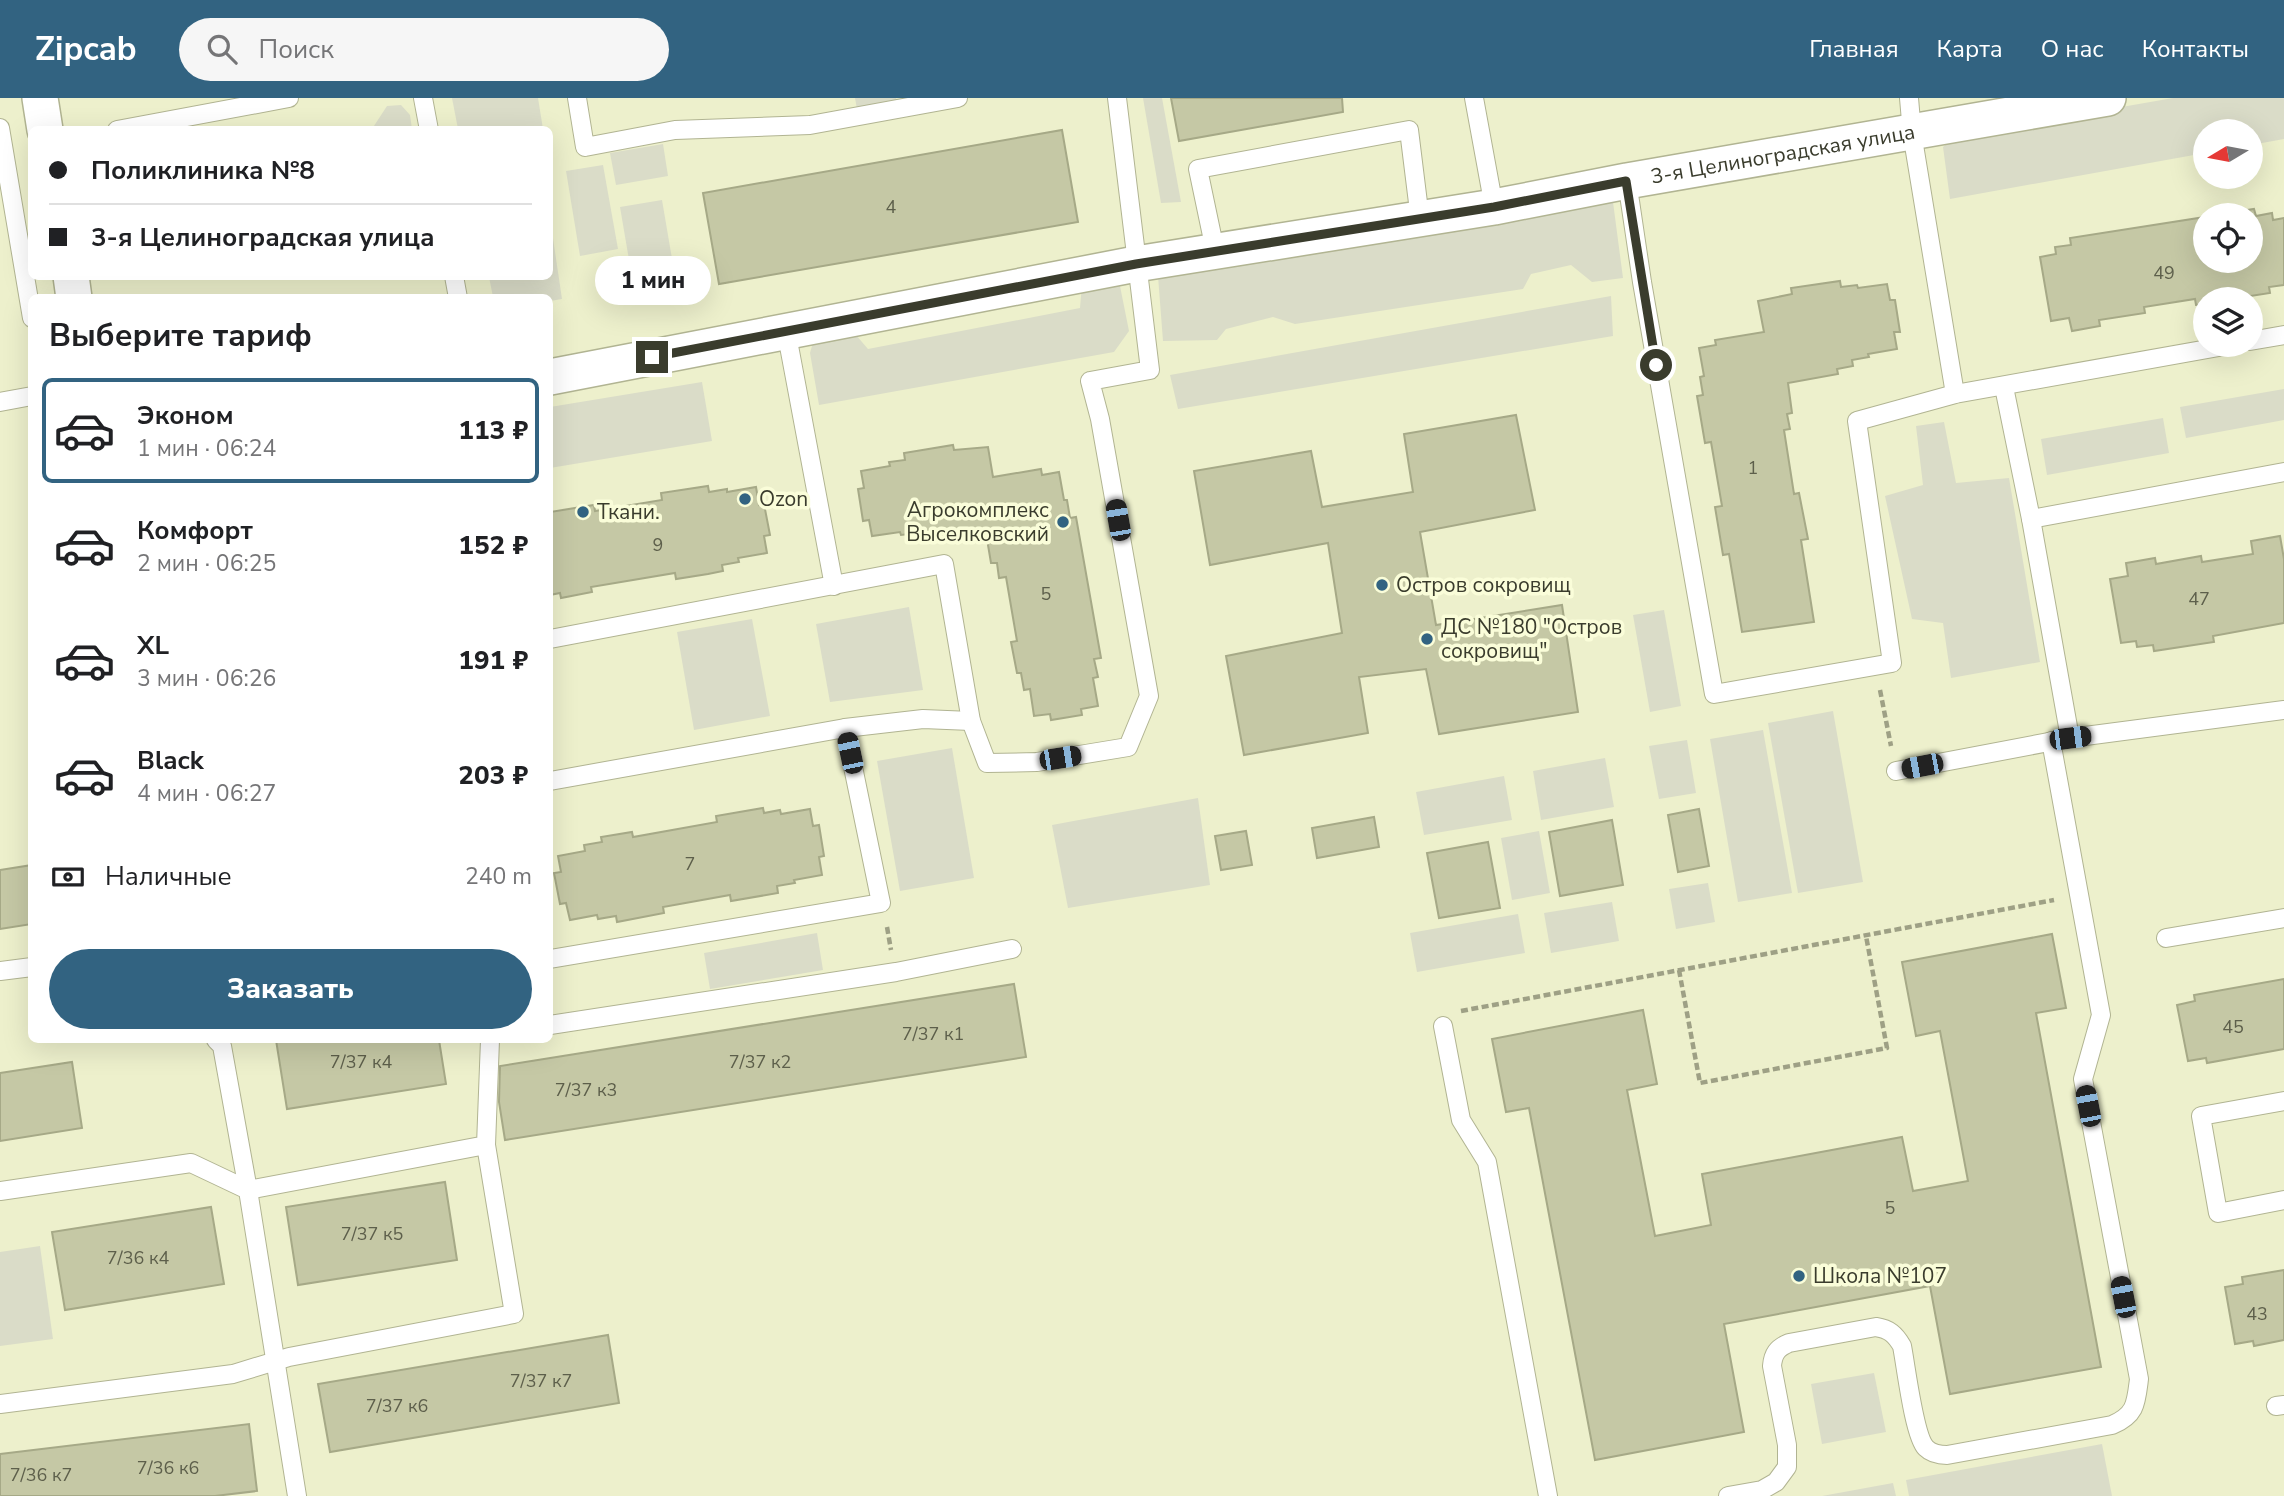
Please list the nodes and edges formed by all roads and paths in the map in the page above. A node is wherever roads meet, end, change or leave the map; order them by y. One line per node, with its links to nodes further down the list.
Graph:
1 (40, 98): 10 (street)
2 (289, 98): 11 (lane)
3 (423, 98): 12 (lane)
4 (577, 98): 9 (lane)
5 (1117, 98): 19 (lane)
6 (1474, 98): 16 (lane)
7 (1909, 98): 14 (lane)
8 (2108, 98): 14 (street, 3-я Целиноградская улица)
9 (949, 99)
10 (44, 126)
11 (138, 126)
12 (428, 126)
13 (0, 128): 20 (lane)
14 (1912, 133): 15 (street, 3-я Целиноградская улица); 27 (lane)
15 (1626, 181): 16 (street, 3-я Целиноградская улица); 34 (lane)
16 (1494, 207): 17 (street, 3-я Целиноградская улица)
17 (1419, 219): 18 (street, 3-я Целиноградская улица); 18 (lane)
18 (1215, 250): 19 (street, 3-я Целиноградская улица)
19 (1136, 264): 21 (street, 3-я Целиноградская улица); 36 (lane)
20 (28, 294)
21 (786, 330): 25 (street, 3-я Целиноградская улица); 32 (lane)
22 (2284, 335): 23 (lane)
23 (2263, 339)
24 (2193, 352): 26 (lane)
25 (553, 376)
26 (2004, 387): 27 (lane); 31 (lane)
27 (1955, 394): 34 (lane)
28 (28, 397): 29 (lane)
29 (0, 401)
30 (2284, 472): 31 (lane)
31 (2031, 519): 38 (lane)
32 (834, 586): 33 (lane); 36 (lane)
33 (553, 638)
34 (1875, 666): 40 (path)
35 (2284, 710): 38 (lane)
36 (971, 721): 37 (lane)
37 (845, 728): 41 (lane); 43 (lane)
38 (2070, 738): 39 (lane)
39 (2051, 741): 40 (lane); 42 (lane)
40 (1896, 771)
41 (553, 780)
42 (2079, 896): 45 (path); 66 (lane)
43 (881, 903): 48 (lane); 52 (path)
44 (2284, 918): 46 (lane)
45 (1866, 935): 50 (path); 50 (path)
46 (2166, 938)
47 (1012, 949): 52 (lane)
48 (553, 958)
49 (28, 968): 51 (lane)
50 (1679, 970): 54 (path)
51 (0, 971)
52 (896, 972): 53 (lane)
53 (553, 1025)
54 (1443, 1026): 65 (lane)
55 (219, 1043): 59 (lane)
56 (490, 1043): 58 (lane)
57 (2284, 1101): 61 (lane)
58 (486, 1144): 59 (lane); 62 (lane)
59 (247, 1190): 60 (lane); 62 (lane)
60 (0, 1191)
61 (2284, 1200)
62 (275, 1361): 63 (lane); 64 (lane)
63 (0, 1404)
64 (297, 1496)
65 (1548, 1496)
66 (1728, 1496)

